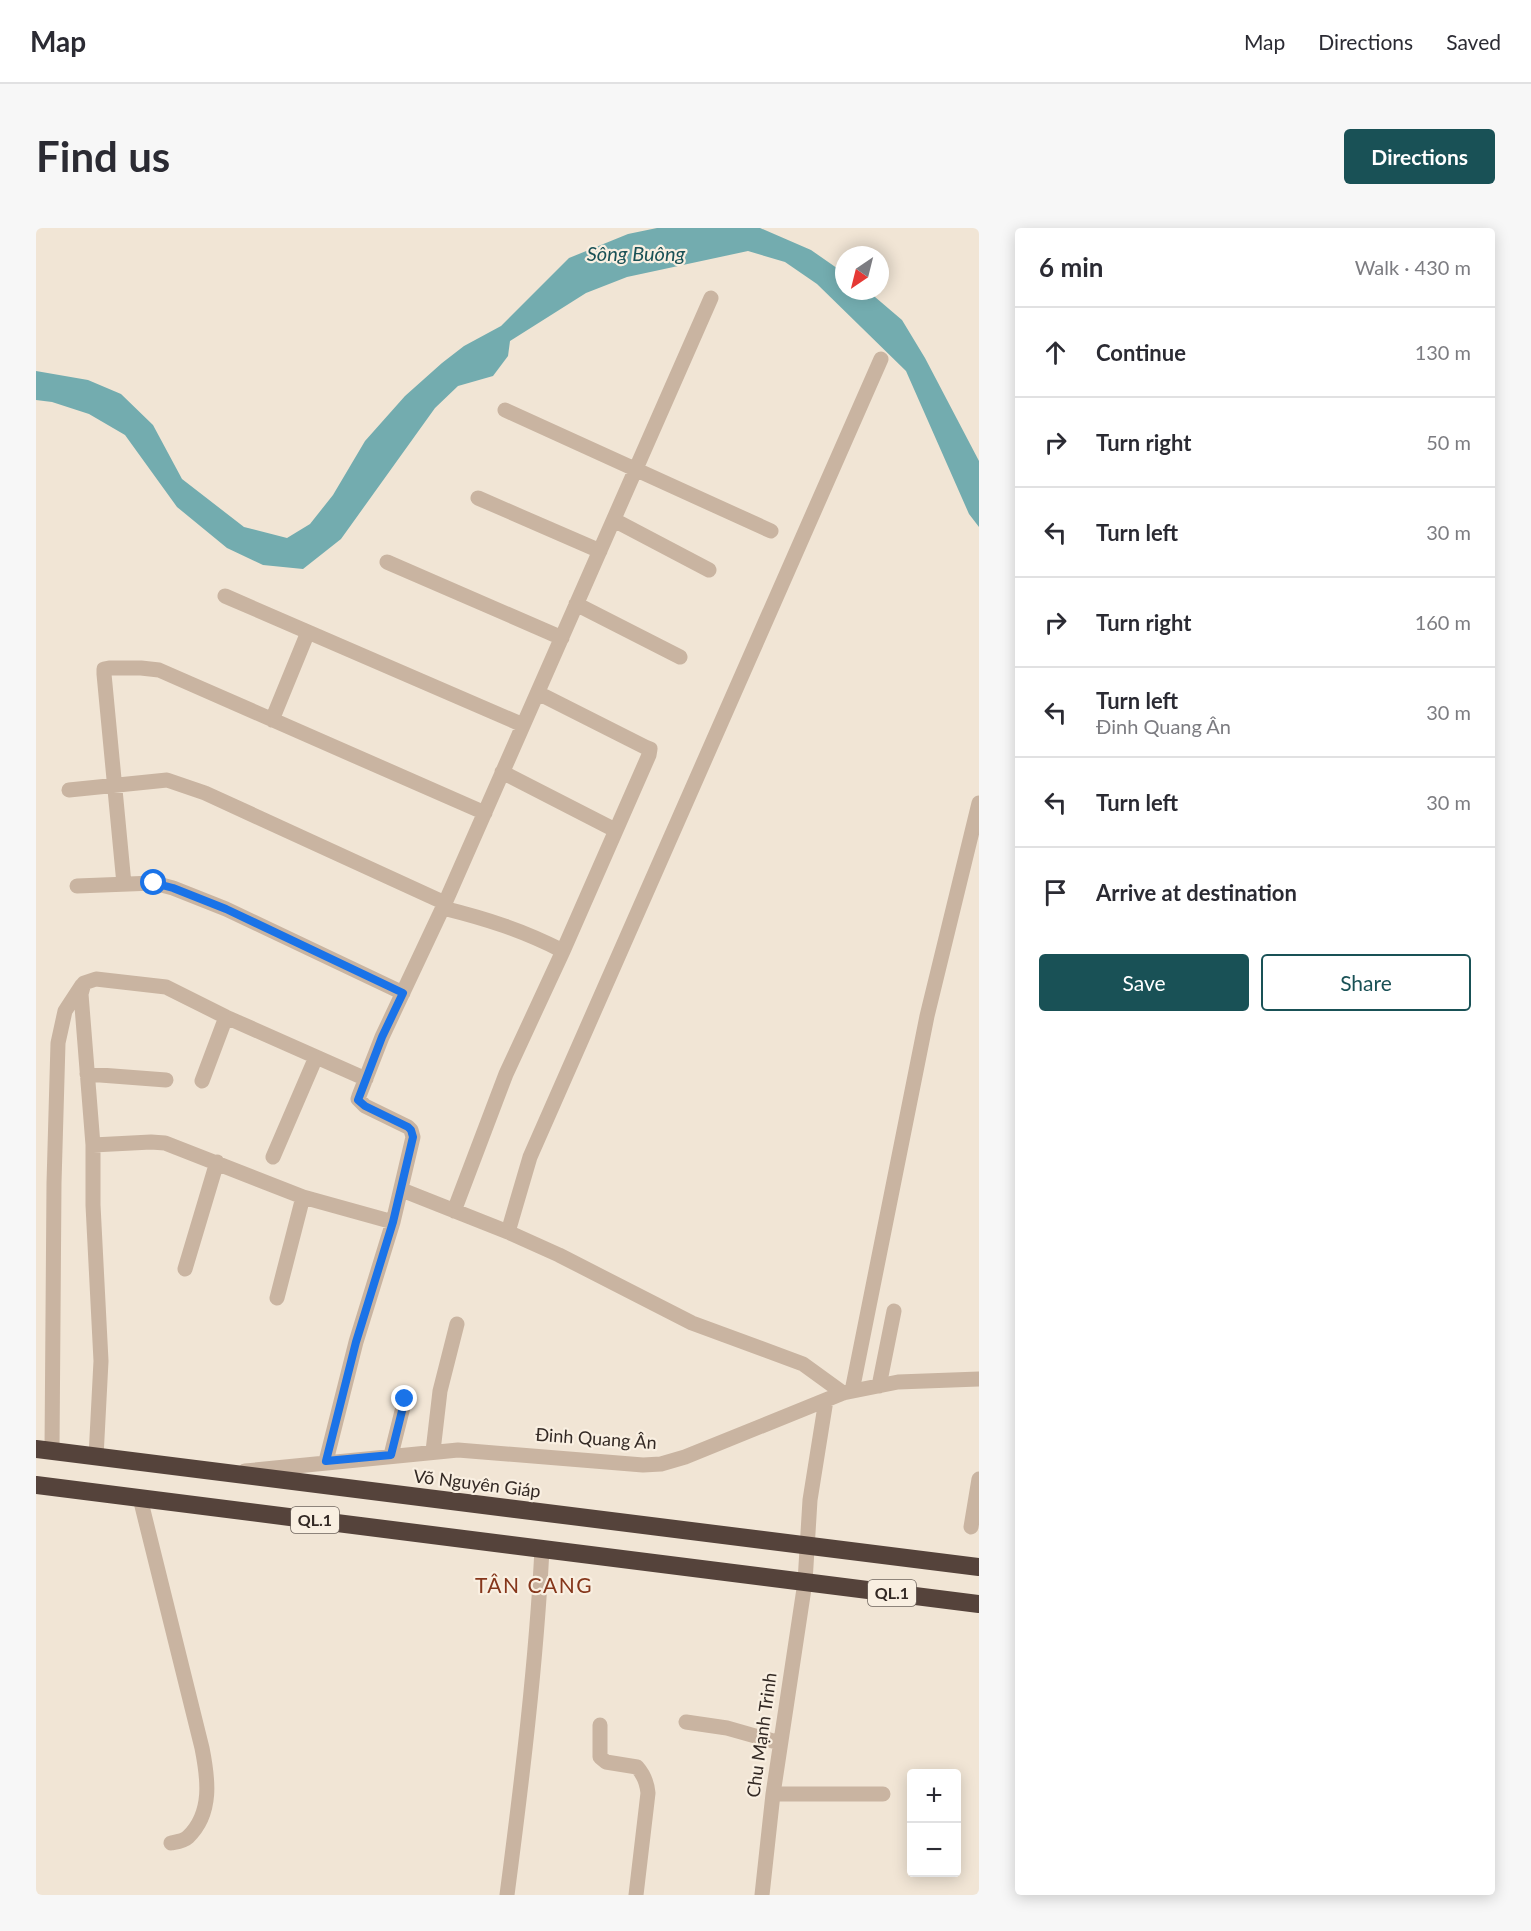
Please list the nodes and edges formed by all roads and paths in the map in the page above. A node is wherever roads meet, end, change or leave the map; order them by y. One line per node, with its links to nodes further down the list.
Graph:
1 (711, 298): 4 (street)
2 (880, 359): 44 (street)
3 (505, 410): 4 (street)
4 (636, 469): 6 (street); 7 (street)
5 (478, 498): 8 (street)
6 (614, 520): 8 (street); 10 (street)
7 (771, 531)
8 (600, 551): 12 (street)
9 (387, 562): 14 (street)
10 (709, 570)
11 (225, 596): 13 (street)
12 (576, 604): 14 (street); 15 (street)
13 (308, 632): 17 (street); 18 (street)
14 (562, 638): 16 (street)
15 (680, 657)
16 (538, 693): 18 (street); 24 (street)
17 (272, 720): 20 (street); 23 (street)
18 (523, 725): 19 (street)
19 (502, 772): 23 (street); 24 (street)
20 (114, 786): 21 (street); 25 (street); 27 (street)
21 (69, 790)
22 (979, 803): 51 (street)
23 (485, 813): 27 (street)
24 (615, 830): 28 (street)
25 (124, 884): 26 (street); 30 (street)
26 (77, 886)
27 (444, 906): 28 (street); 30 (street)
28 (563, 951): 42 (street)
29 (84, 983): 31 (street); 33 (street); 54 (street)
30 (403, 993): 34 (street)
31 (226, 1017): 32 (street); 36 (street)
32 (316, 1057): 34 (street); 38 (street)
33 (87, 1074): 35 (street); 37 (street)
34 (366, 1079): 40 (street)
35 (166, 1080)
36 (202, 1081)
37 (93, 1145): 39 (street); 57 (street)
38 (273, 1157)
39 (217, 1162): 41 (street); 45 (street)
40 (402, 1191): 42 (street); 43 (street)
41 (303, 1197): 43 (street); 46 (street)
42 (454, 1211): 44 (street)
43 (393, 1222): 58 (street)
44 (508, 1232): 51 (street)
45 (185, 1269)
46 (277, 1298)
47 (894, 1311): 50 (street)
48 (457, 1324): 55 (street)
49 (979, 1379): 50 (street, Đinh Quang Ân)
50 (879, 1386): 51 (street, Đinh Quang Ân)
51 (847, 1392): 53 (street, Đinh Quang Ân)
52 (405, 1399): 56 (street)
53 (826, 1400): 55 (street, Đinh Quang Ân); 64 (street, Chu Mạnh Trinh)
54 (44, 1450): 57 (highway, Võ Nguyên Giáp / QL.1)
55 (433, 1451): 56 (street, Đinh Quang Ân)
56 (391, 1455): 58 (street, Đinh Quang Ân)
57 (96, 1457): 59 (highway, Võ Nguyên Giáp / QL.1)
58 (326, 1461): 59 (street, Đinh Quang Ân)
59 (197, 1470): 64 (highway, Võ Nguyên Giáp / QL.1)
60 (979, 1479): 63 (street)
61 (36, 1485): 62 (highway, QL.1)
62 (140, 1498): 65 (highway, QL.1); 74 (street)
63 (971, 1527)
64 (806, 1546): 66 (highway, QL.1); 67 (street, Chu Mạnh Trinh)
65 (542, 1549): 67 (highway, QL.1); 75 (street)
66 (979, 1568)
67 (804, 1582): 68 (highway, QL.1); 71 (street, Chu Mạnh Trinh)
68 (979, 1604)
69 (686, 1722): 71 (street)
70 (600, 1725): 76 (street)
71 (780, 1743): 72 (street, Chu Mạnh Trinh)
72 (773, 1794): 73 (street); 77 (street, Chu Mạnh Trinh)
73 (883, 1794)
74 (171, 1844)
75 (507, 1895)
76 (636, 1895)
77 (762, 1895)

